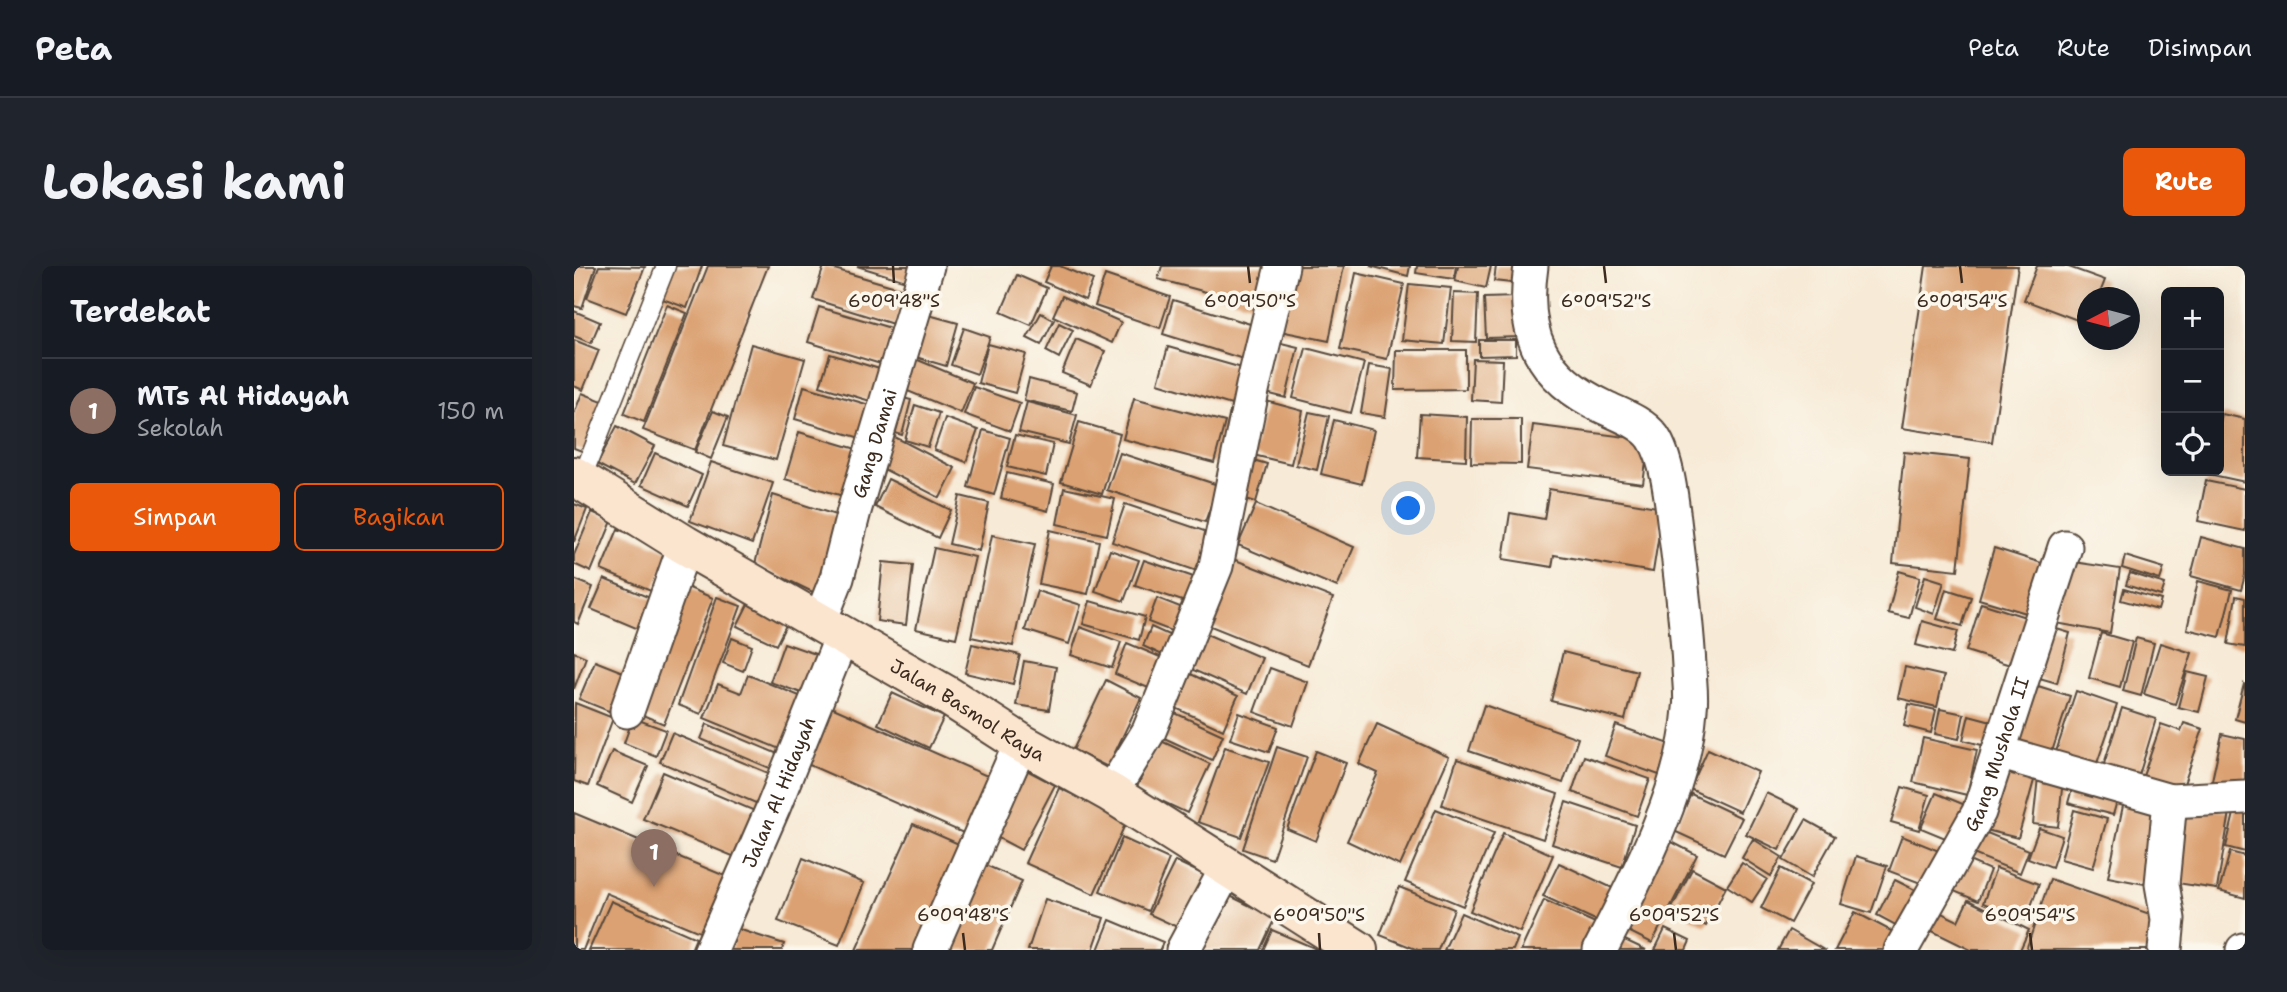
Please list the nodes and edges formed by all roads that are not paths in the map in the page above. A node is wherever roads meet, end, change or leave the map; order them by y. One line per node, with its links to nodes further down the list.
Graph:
1 (666, 266): 5 (lane)
2 (927, 266): 8 (street, Gang Damai)
3 (1282, 266): 12 (street)
4 (1531, 266): 20 (street)
5 (578, 478): 6 (street, Jalan Basmol Raya)
6 (685, 545): 8 (street, Jalan Basmol Raya); 9 (street)
7 (2065, 547): 11 (street, Gang Mushola II)
8 (831, 627): 10 (street, Jalan Basmol Raya); 17 (street, Jalan Al Hidayah)
9 (626, 711)
10 (1021, 743): 12 (street, Jalan Basmol Raya); 18 (street)
11 (1998, 752): 14 (street); 21 (street, Gang Mushola II)
12 (1111, 793): 15 (street, Jalan Basmol Raya)
13 (2245, 797): 14 (street)
14 (2170, 801): 22 (street)
15 (1228, 866): 16 (street, Jalan Basmol Raya); 19 (street)
16 (1352, 948)
17 (711, 950)
18 (930, 950)
19 (1183, 950)
20 (1600, 950)
21 (1901, 950)
22 (2165, 950)

